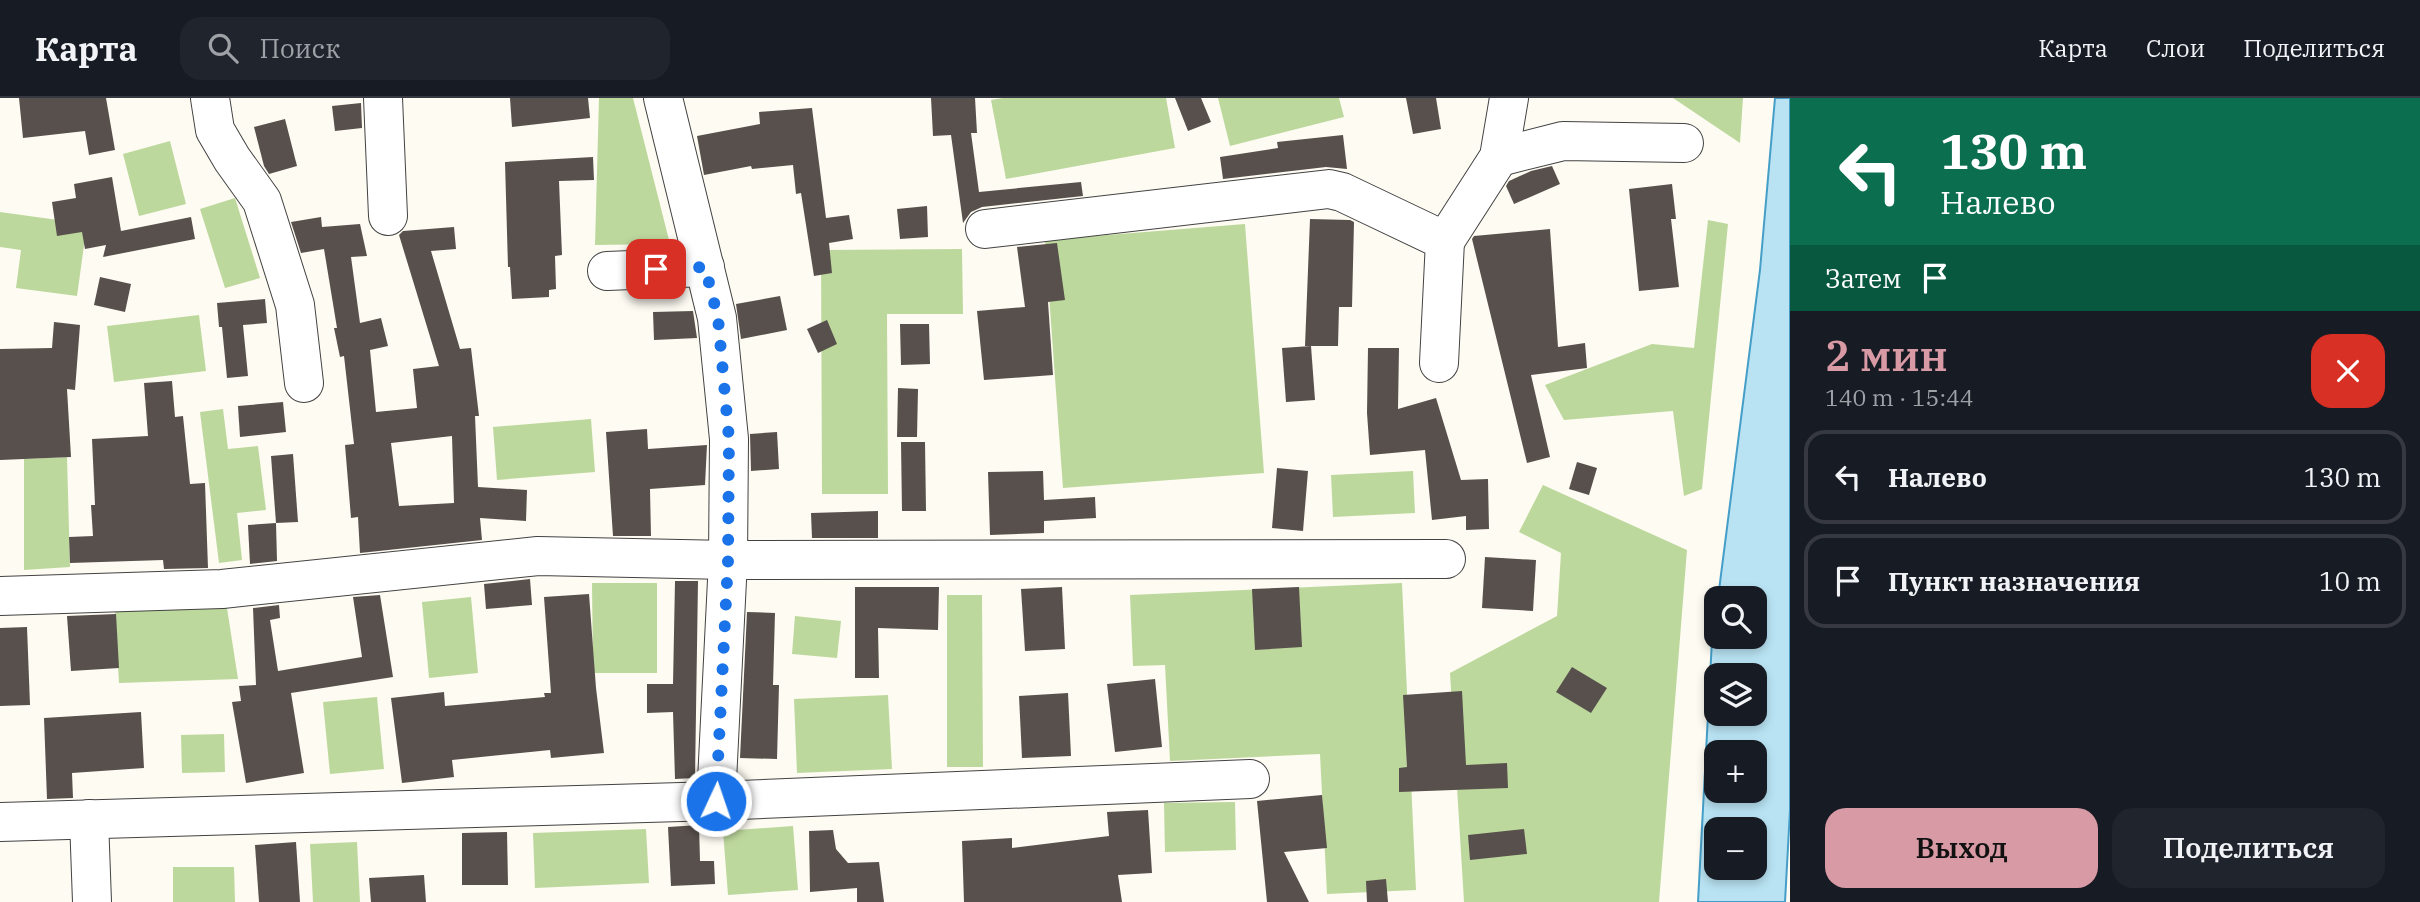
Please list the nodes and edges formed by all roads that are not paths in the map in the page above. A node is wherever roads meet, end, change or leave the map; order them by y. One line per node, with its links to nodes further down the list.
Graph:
1 (210, 98): 13 (lane)
2 (383, 98): 7 (lane)
3 (663, 98): 10 (lane)
4 (1509, 98): 6 (lane)
5 (1684, 143): 6 (lane)
6 (1499, 157): 9 (lane)
7 (388, 216)
8 (985, 229): 9 (lane)
9 (1445, 241): 12 (lane)
10 (705, 267): 11 (lane); 15 (lane)
11 (607, 271)
12 (1439, 363)
13 (304, 383)
14 (1446, 559): 15 (lane)
15 (728, 561): 16 (lane); 18 (lane)
16 (0, 596)
17 (1250, 779): 18 (lane)
18 (716, 801): 19 (lane)
19 (89, 819): 20 (lane); 21 (lane)
20 (0, 822)
21 (92, 902)

